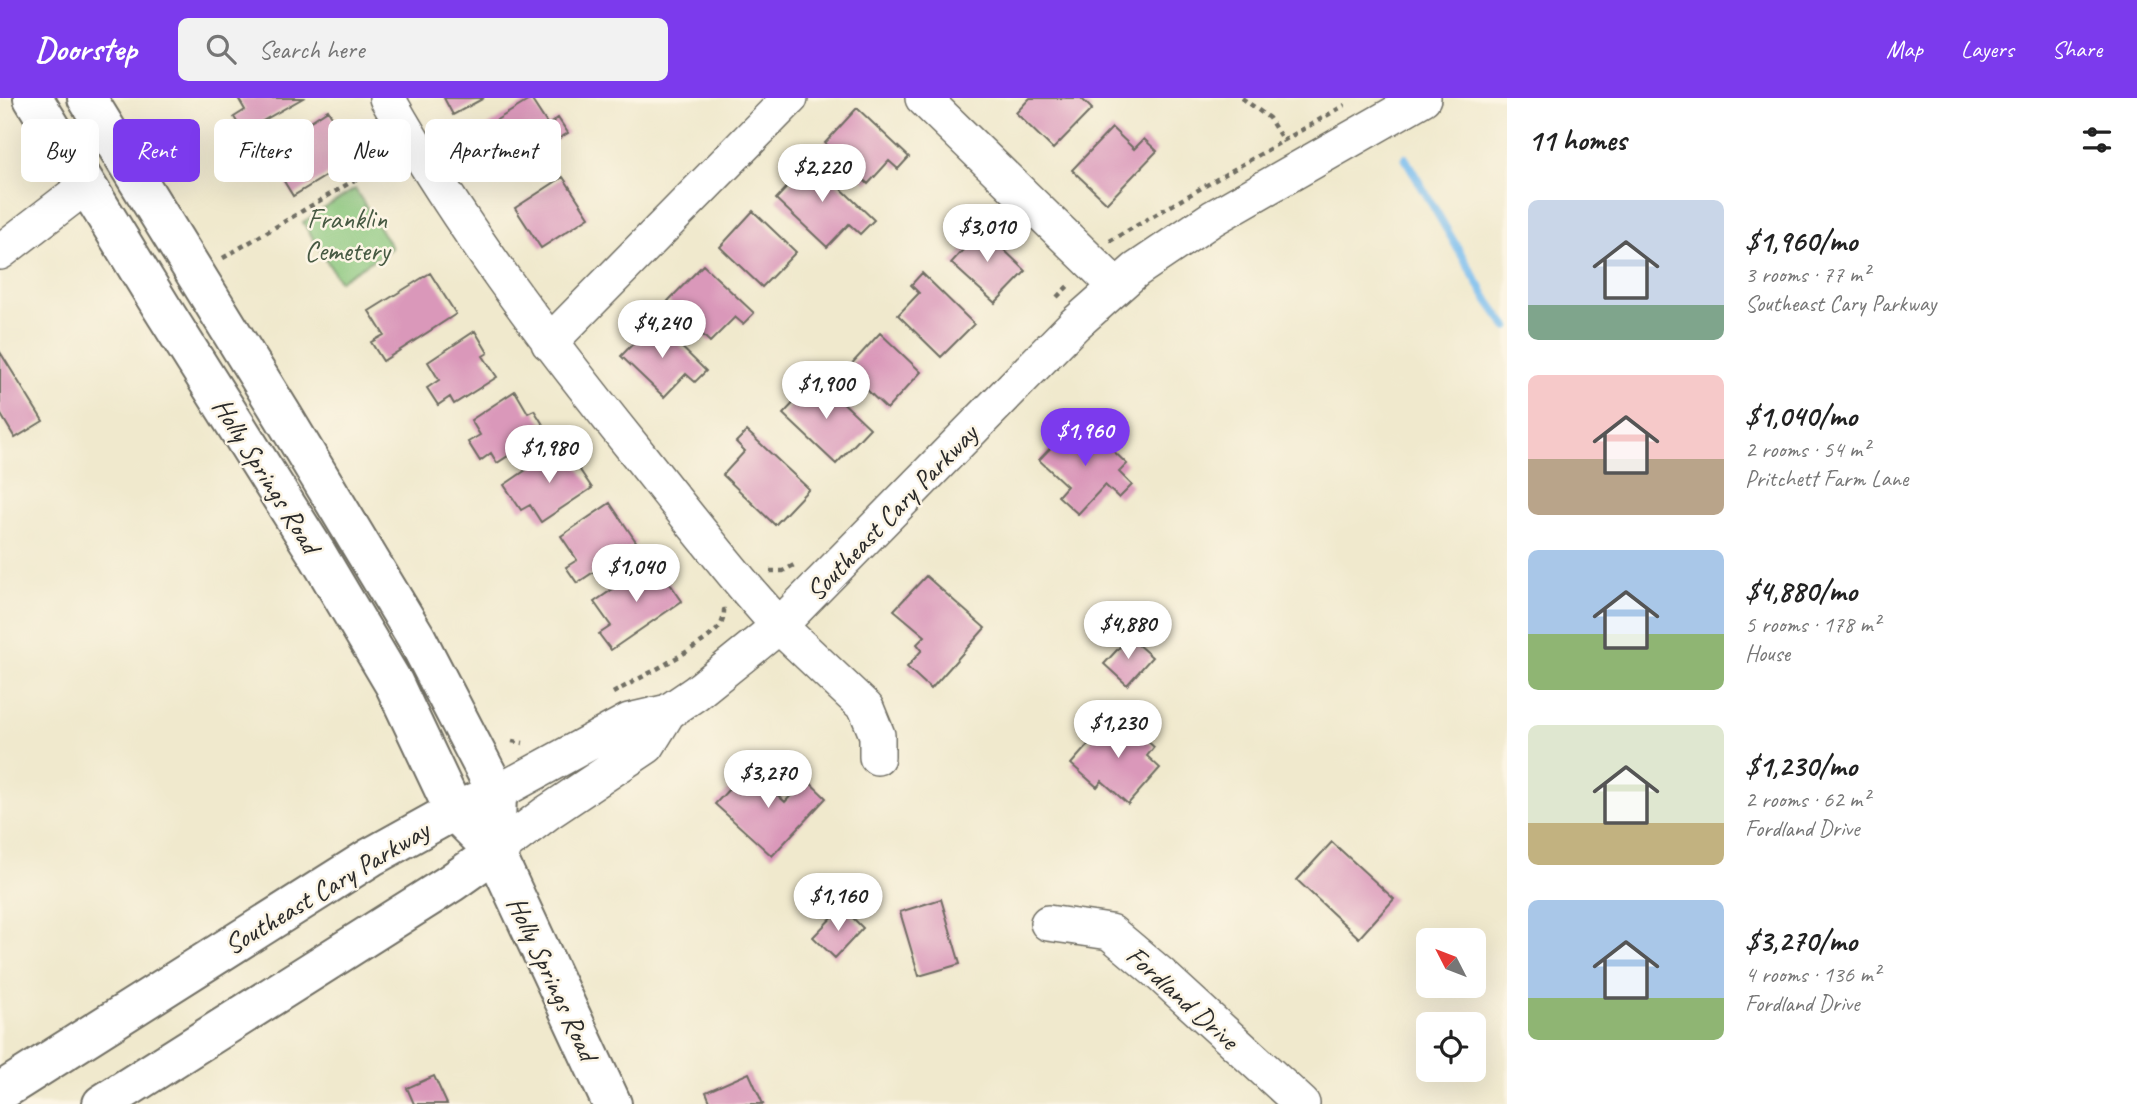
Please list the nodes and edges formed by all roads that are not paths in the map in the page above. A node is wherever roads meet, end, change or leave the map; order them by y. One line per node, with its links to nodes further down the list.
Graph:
1 (33, 98): 7 (main road, Holly Springs Road)
2 (87, 98): 14 (main road, Holly Springs Road)
3 (387, 98): 10 (street)
4 (790, 98): 10 (street)
5 (923, 98): 9 (street)
6 (1423, 98): 9 (street, Southeast Cary Parkway)
7 (86, 186): 8 (street); 15 (main road, Holly Springs Road)
8 (0, 251)
9 (1116, 286): 11 (street, Southeast Cary Parkway)
10 (549, 344): 11 (street)
11 (779, 626): 12 (street, Southeast Cary Parkway); 13 (street)
12 (668, 712): 14 (street, Southeast Cary Parkway); 16 (street, Southeast Cary Parkway)
13 (877, 757)
14 (497, 793): 15 (main road, Southeast Cary Parkway); 16 (main road, Holly Springs Road)
15 (454, 811): 16 (main road, Holly Springs Road); 18 (main road, Southeast Cary Parkway)
16 (495, 852): 19 (main road, Southeast Cary Parkway); 20 (main road, Holly Springs Road)
17 (1048, 923): 21 (street, Fordland Drive)
18 (0, 1092)
19 (102, 1104)
20 (612, 1104)
21 (1302, 1104)

